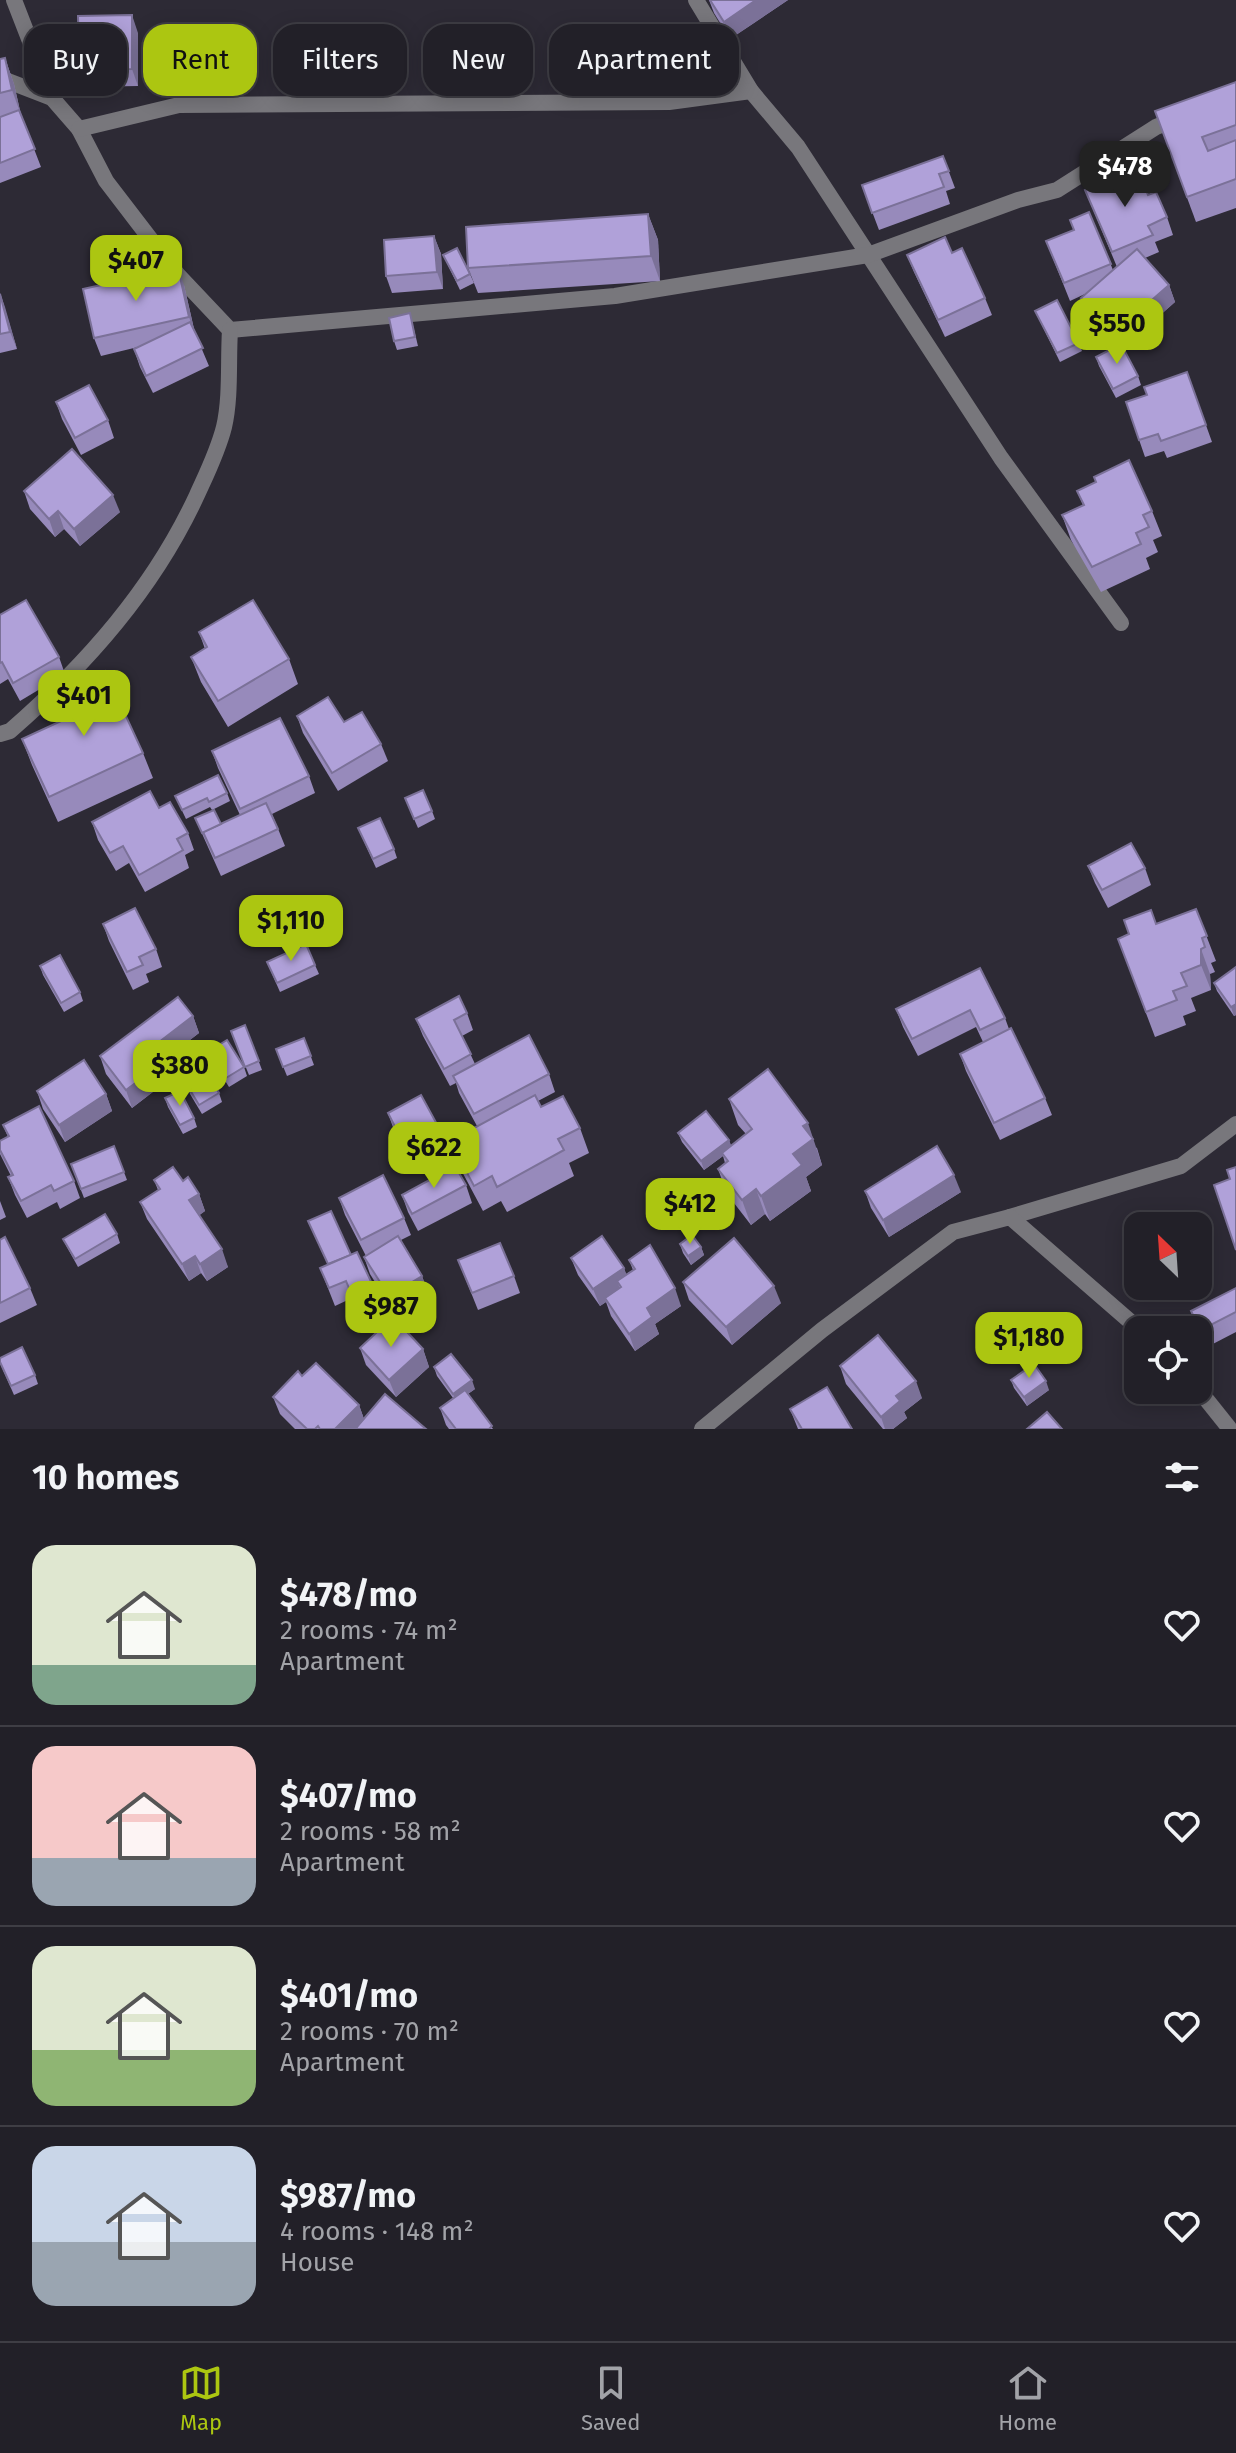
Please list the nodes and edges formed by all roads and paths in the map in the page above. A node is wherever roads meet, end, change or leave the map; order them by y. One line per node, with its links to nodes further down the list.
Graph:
1 (14, 0): 5 (street)
2 (696, 0): 4 (street)
3 (0, 78): 5 (street)
4 (751, 91): 7 (street); 8 (street)
5 (52, 98): 7 (street)
6 (1193, 112): 8 (street)
7 (79, 129): 9 (street)
8 (868, 255): 9 (street); 10 (street)
9 (230, 330): 11 (street)
10 (1121, 623)
11 (0, 734)
12 (1236, 1124): 13 (street)
13 (1010, 1217): 14 (street); 16 (street)
14 (1124, 1316)
15 (1210, 1404): 17 (street)
16 (702, 1429)
17 (1230, 1429)

